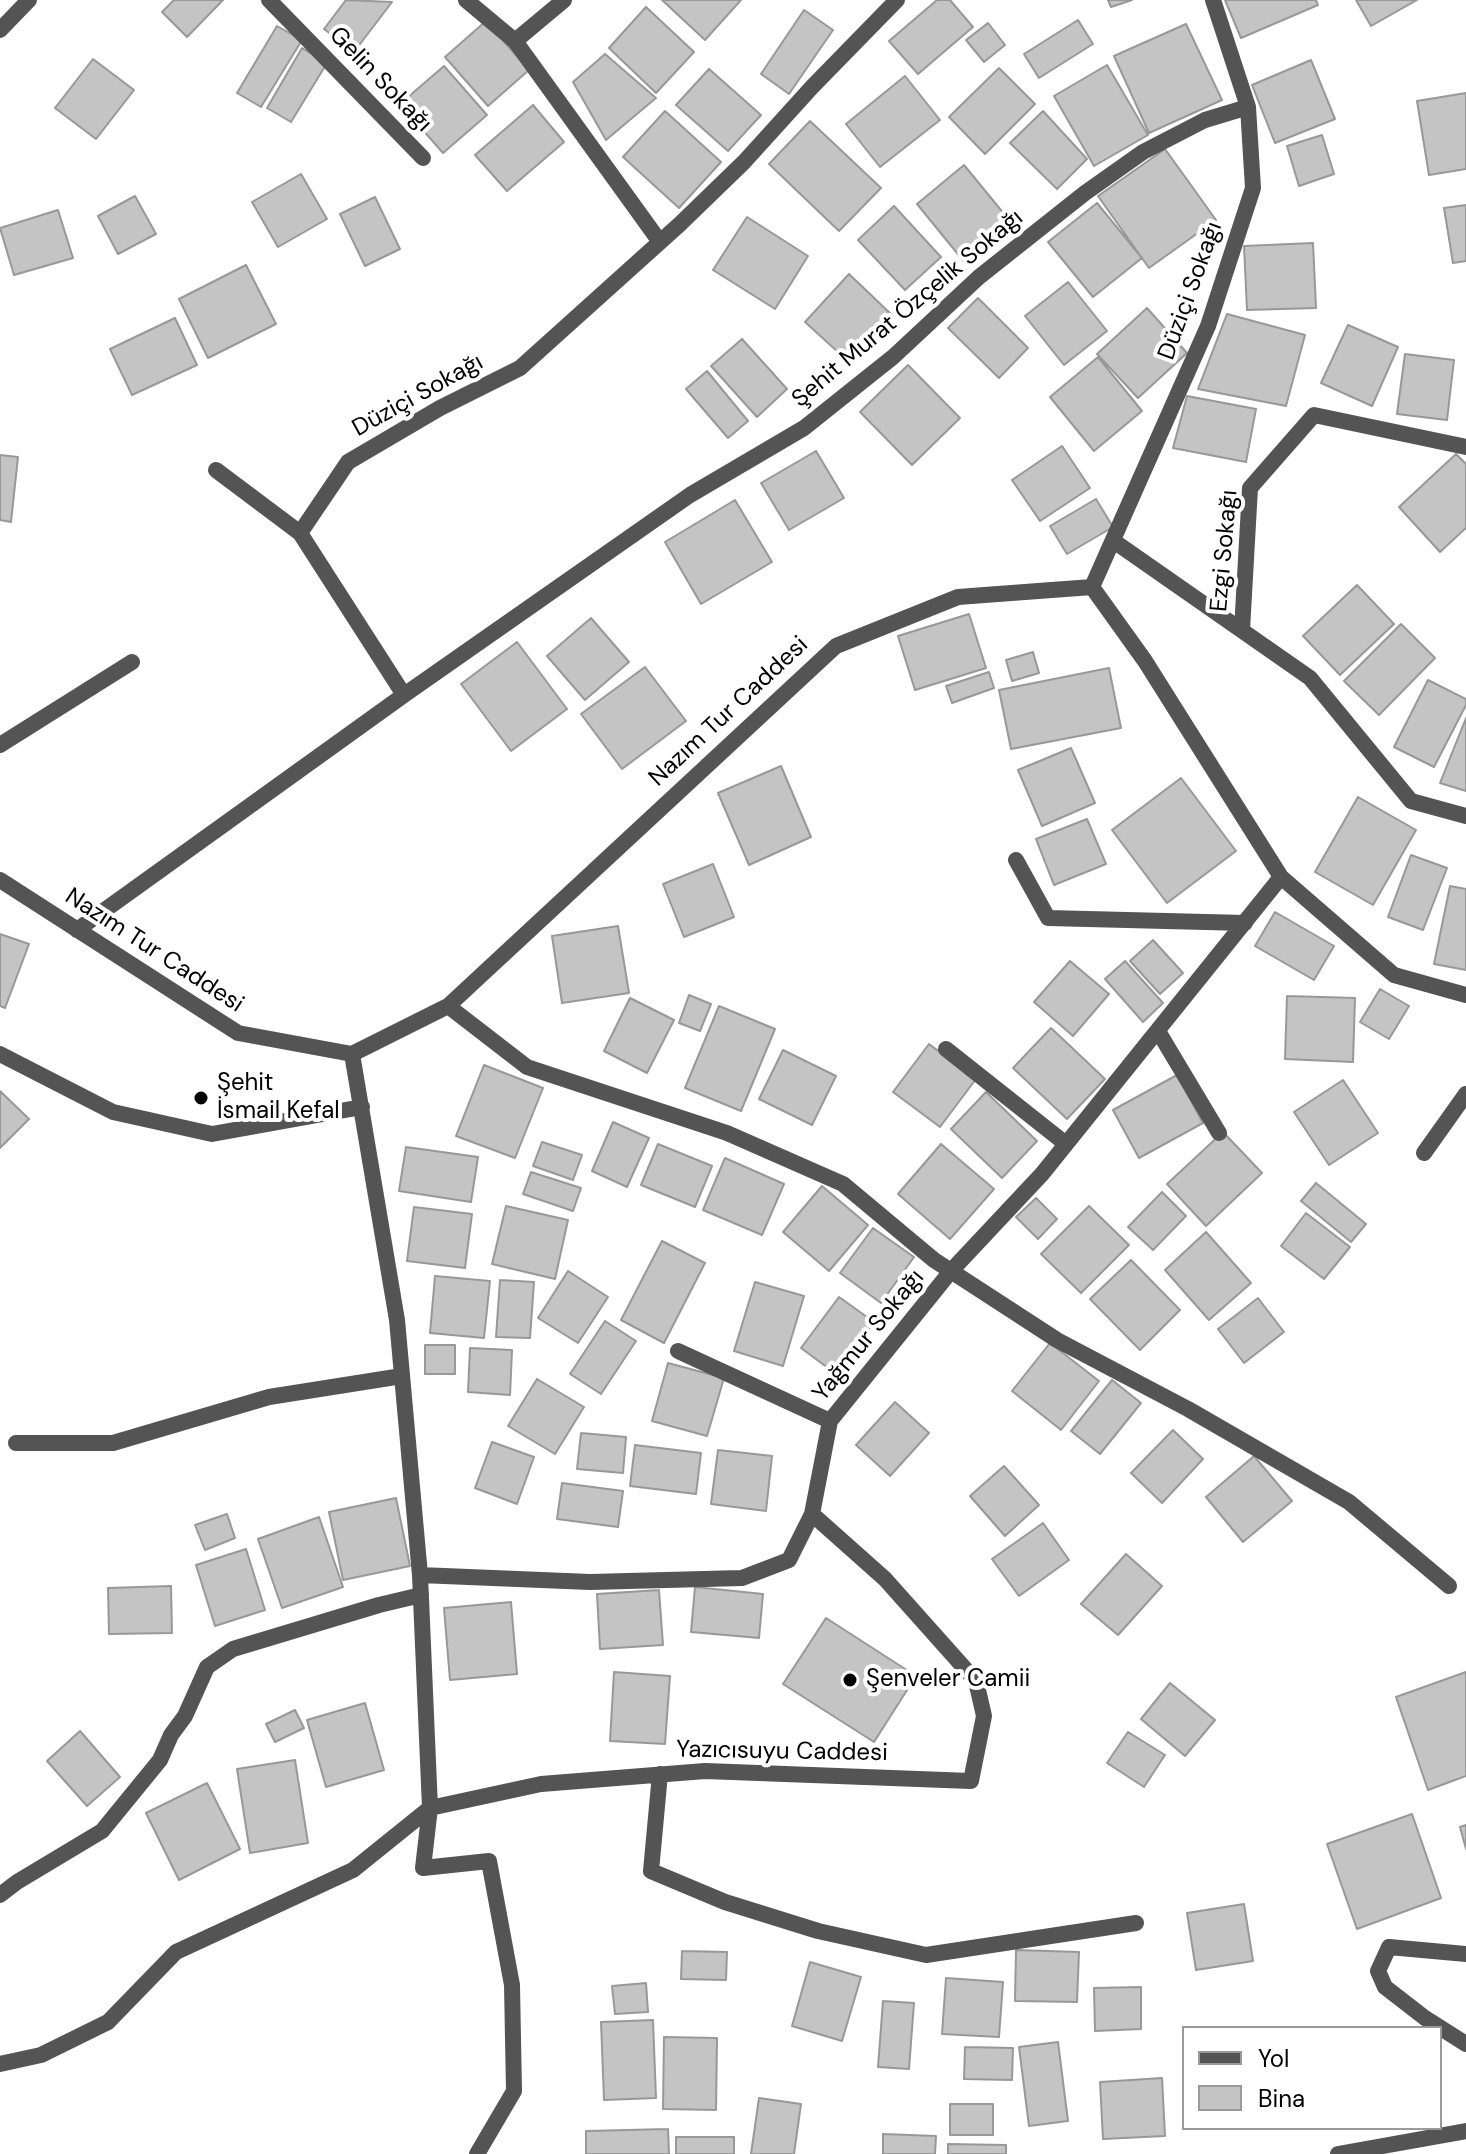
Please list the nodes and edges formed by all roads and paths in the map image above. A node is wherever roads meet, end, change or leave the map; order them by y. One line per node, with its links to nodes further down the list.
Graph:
1 (269, 0): 10 (street, Gelin Sokağı)
2 (466, 0): 8 (street)
3 (564, 0): 8 (street)
4 (897, 0): 11 (street, Düziçi Sokağı)
5 (1213, 0): 9 (street, Düziçi Sokağı)
6 (27, 1): 7 (street)
7 (0, 30)
8 (515, 41): 11 (street)
9 (1248, 107): 15 (street, Düziçi Sokağı); 19 (street, Şehit Murat Özçelik Sokağı)
10 (423, 158)
11 (660, 242): 14 (street, Düziçi Sokağı)
12 (1466, 447): 17 (street, Ezgi Sokağı)
13 (216, 470): 14 (street)
14 (300, 533): 19 (street)
15 (1115, 542): 16 (street, Düziçi Sokağı); 17 (street, Ezgi Sokağı)
16 (1092, 587): 23 (street); 28 (street, Nazım Tur Caddesi)
17 (1242, 630): 21 (street, Ezgi Sokağı)
18 (132, 662): 20 (street)
19 (404, 695): 26 (street)
20 (0, 745)
21 (1466, 816)
22 (1016, 860): 25 (street)
23 (1281, 877): 25 (street, Yağmur Sokağı); 27 (street)
24 (0, 880): 26 (street, Nazım Tur Caddesi)
25 (1245, 923): 29 (street, Yağmur Sokağı)
26 (77, 930): 32 (street, Nazım Tur Caddesi)
27 (1466, 995)
28 (448, 1006): 32 (street, Nazım Tur Caddesi); 38 (street)
29 (1158, 1031): 35 (street); 36 (street, Yağmur Sokağı)
30 (946, 1049): 36 (street)
31 (0, 1054): 34 (street)
32 (352, 1054): 34 (street)
33 (1466, 1094): 37 (street)
34 (362, 1107): 40 (street)
35 (1219, 1133)
36 (1066, 1144): 38 (street, Yağmur Sokağı)
37 (1424, 1153)
38 (951, 1271): 41 (street, Yağmur Sokağı); 45 (street)
39 (678, 1351): 41 (street)
40 (402, 1376): 42 (street); 44 (street)
41 (830, 1421): 43 (street, Yağmur Sokağı)
42 (16, 1443)
43 (812, 1514): 44 (street, Yağmur Sokağı); 47 (street, Yazıcısuyu Caddesi)
44 (420, 1575): 46 (street)
45 (1449, 1586)
46 (421, 1595): 48 (street); 49 (street)
47 (660, 1774): 48 (street, Yazıcısuyu Caddesi); 50 (street)
48 (430, 1808): 55 (street, Yazıcısuyu Caddesi); 57 (street)
49 (0, 1895)
50 (1136, 1923)
51 (1466, 1954): 52 (street)
52 (1438, 2026)
53 (1442, 2029): 54 (street)
54 (1466, 2044)
55 (0, 2064)
56 (1466, 2131): 58 (street)
57 (477, 2154)
58 (1338, 2154)

